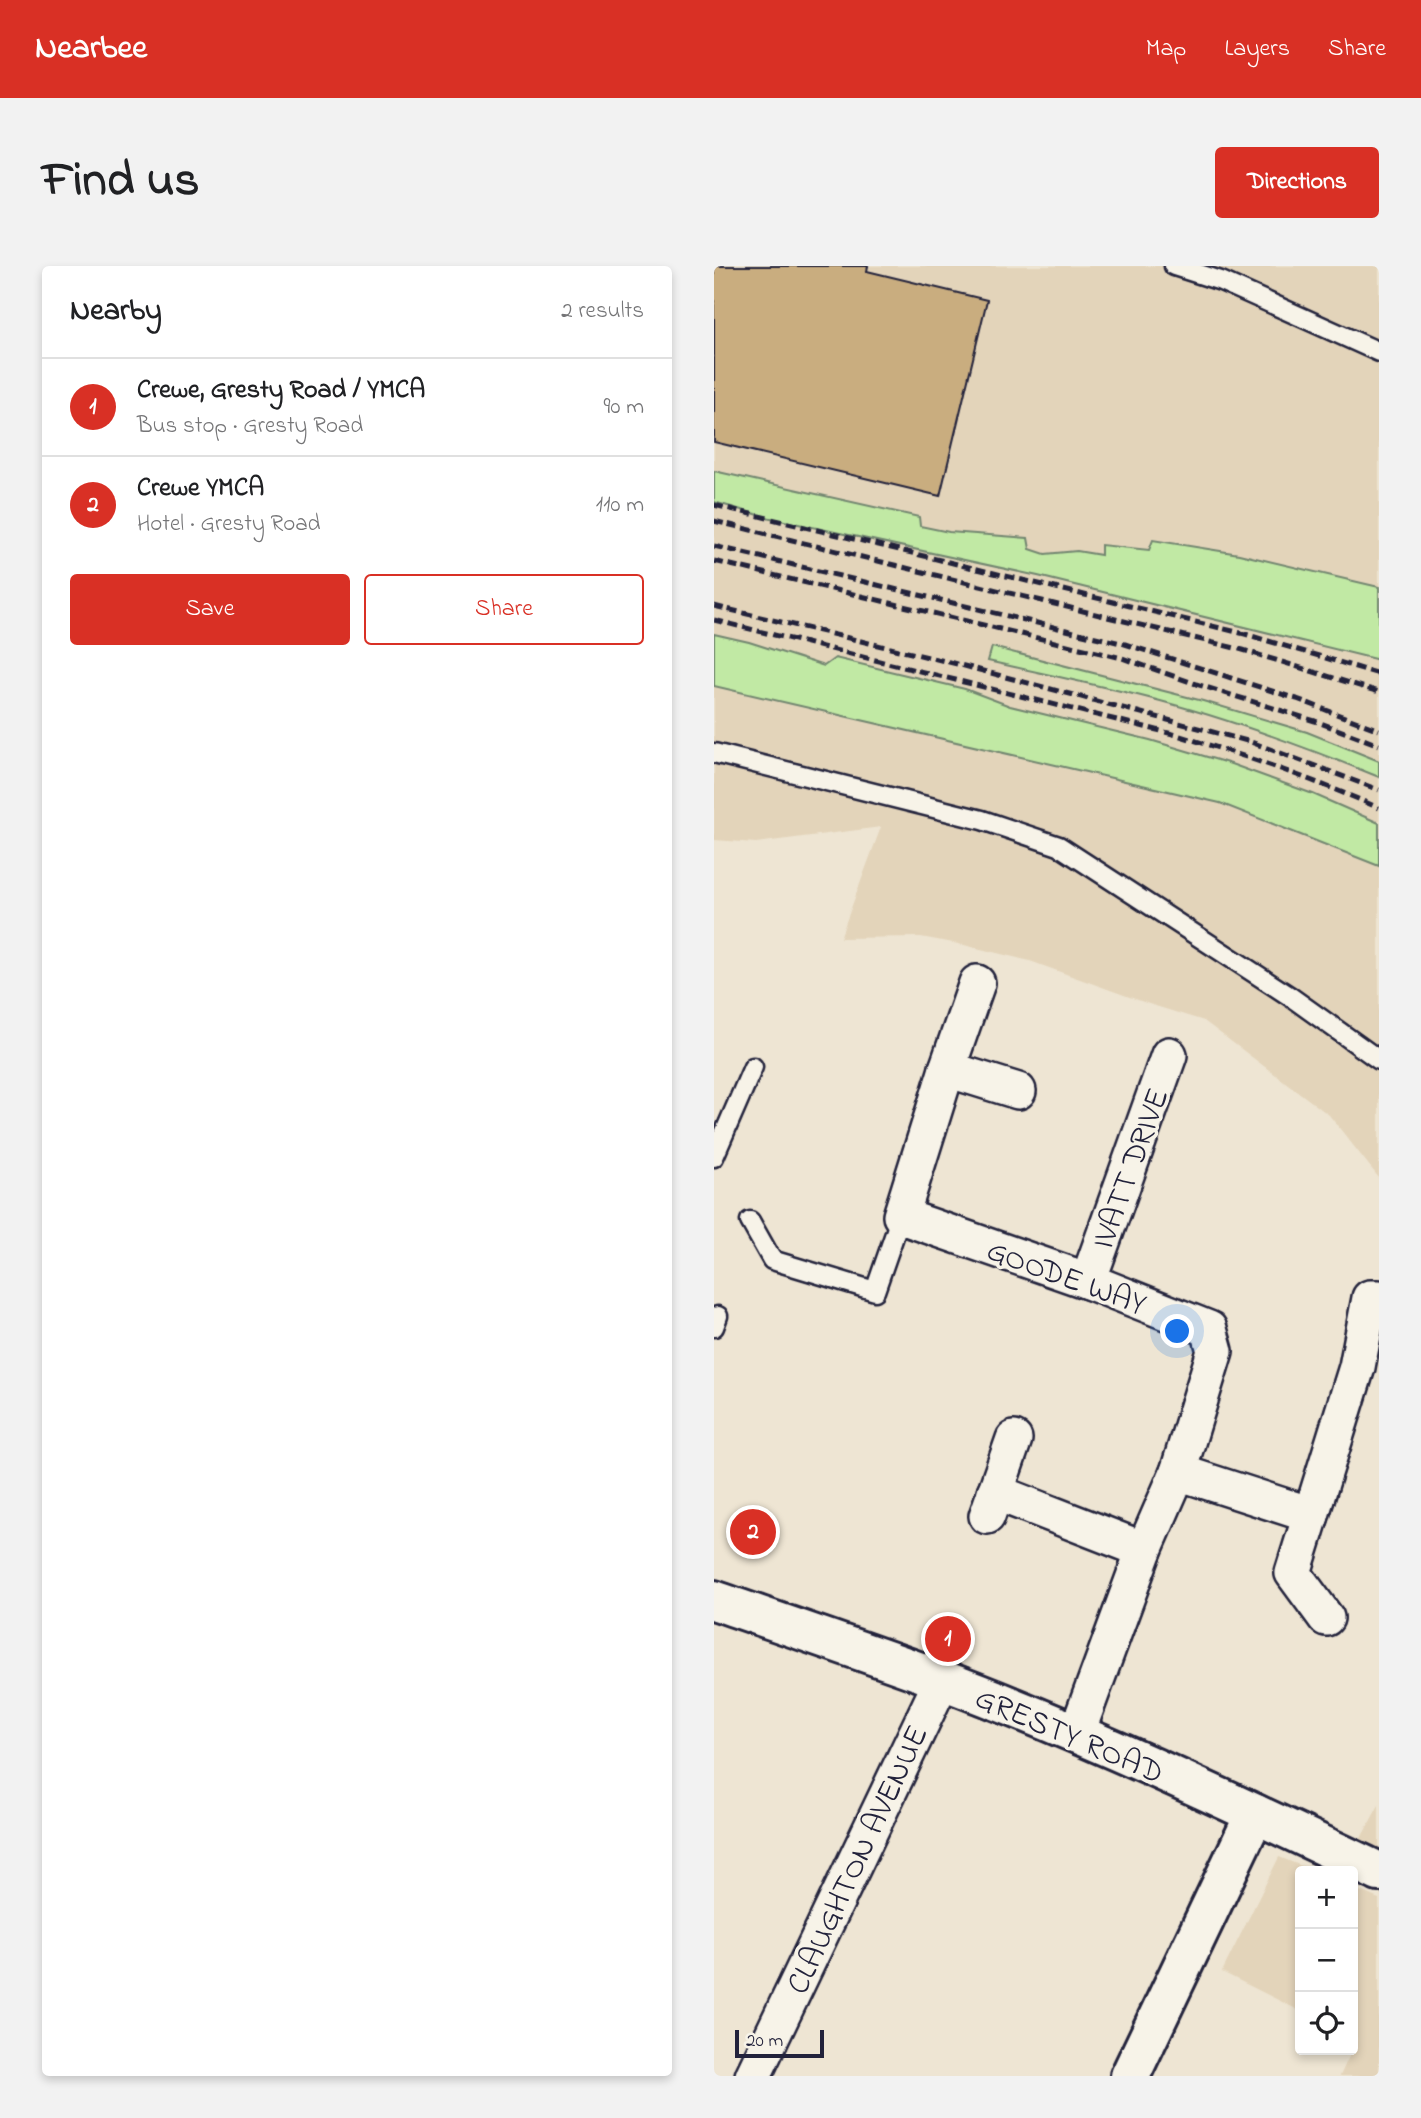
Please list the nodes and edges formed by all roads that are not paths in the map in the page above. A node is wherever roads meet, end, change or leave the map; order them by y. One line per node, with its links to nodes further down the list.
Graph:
1 (1174, 266): 2 (lane)
2 (1379, 352)
3 (714, 753): 6 (lane)
4 (977, 983): 8 (street)
5 (1169, 1055): 13 (street, IVATT DRIVE)
6 (1379, 1060)
7 (753, 1067): 10 (lane)
8 (947, 1069): 9 (street); 11 (street)
9 (1017, 1091)
10 (714, 1157)
11 (901, 1216): 12 (lane); 13 (street, GOODE WAY)
12 (750, 1221)
13 (1088, 1281): 16 (street, GOODE WAY)
14 (1379, 1298): 17 (street)
15 (1014, 1439): 18 (street)
16 (1178, 1472): 17 (street); 18 (street, GOODE WAY)
17 (1311, 1515): 20 (street)
18 (1144, 1550): 22 (street, GOODE WAY)
19 (714, 1600): 21 (main road, GRESTY ROAD)
20 (1326, 1618)
21 (942, 1680): 22 (main road, GRESTY ROAD); 25 (street, CLAUGHTON AVENUE)
22 (1076, 1735): 23 (main road, GRESTY ROAD)
23 (1255, 1814): 24 (main road, GRESTY ROAD); 26 (main road)
24 (1379, 1872)
25 (753, 2076)
26 (1130, 2076)

